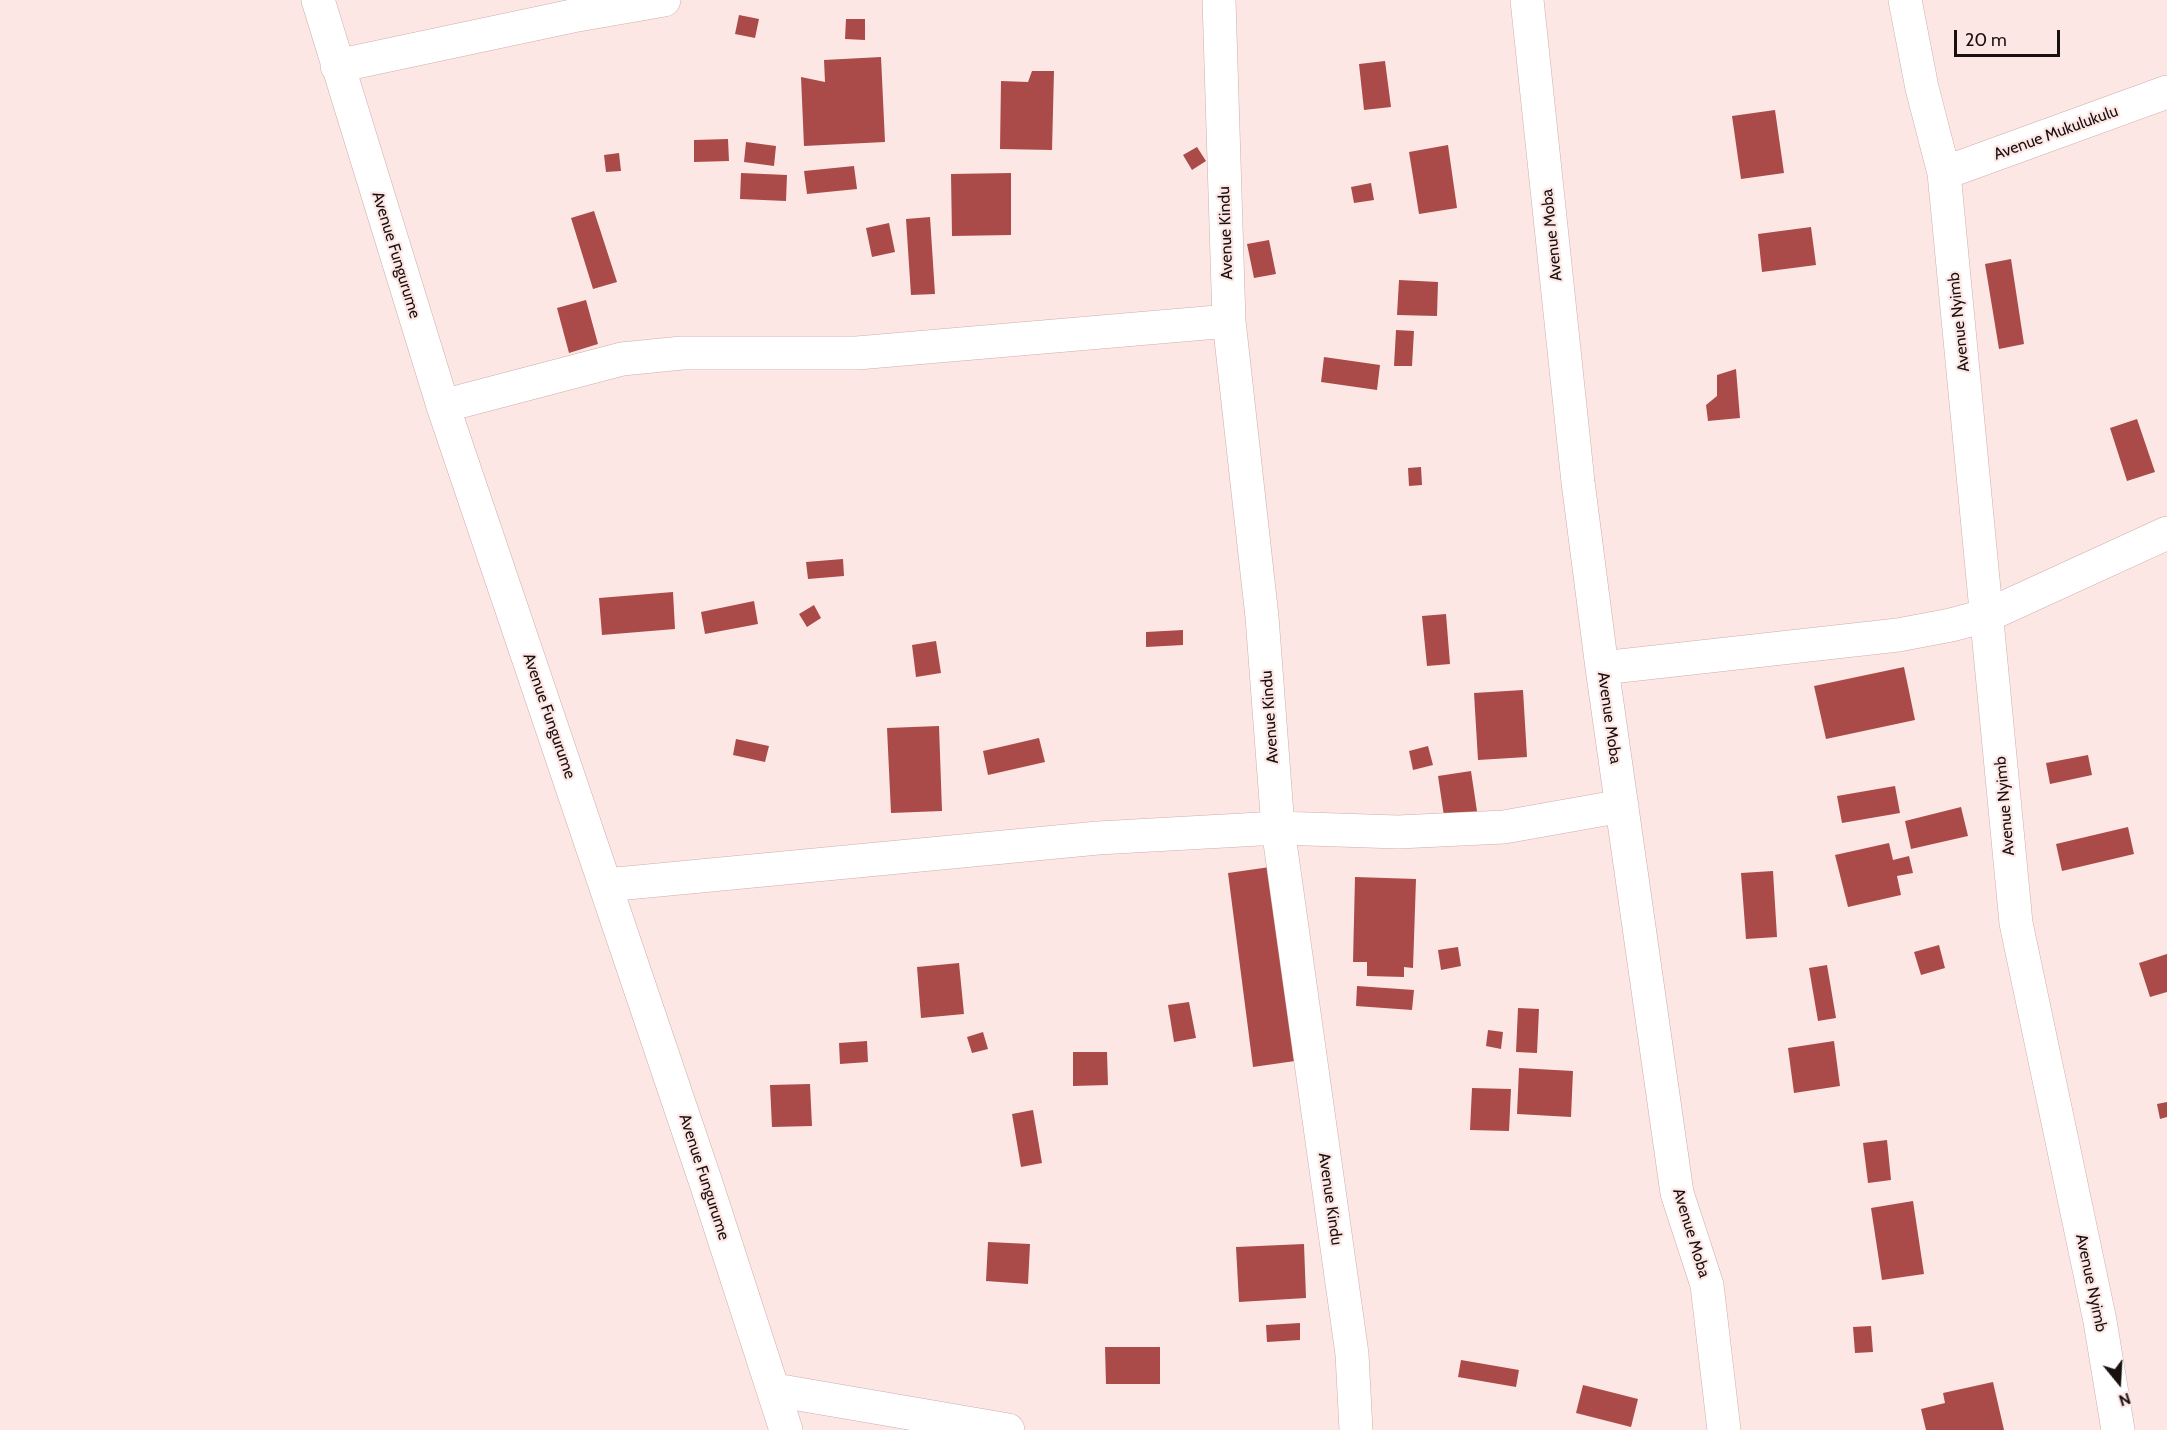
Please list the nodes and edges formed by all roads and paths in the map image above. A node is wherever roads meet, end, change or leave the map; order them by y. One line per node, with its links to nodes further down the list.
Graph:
1 (318, 0): 6 (street, Avenue Fungurume)
2 (664, 0): 6 (street)
3 (1219, 0): 9 (street, Avenue Kindu)
4 (1527, 0): 13 (street, Avenue Moba)
5 (1905, 0): 8 (street, Avenue Nyimb)
6 (337, 66): 10 (street, Avenue Fungurume)
7 (2167, 92): 8 (street, Avenue Mukulukulu)
8 (1944, 173): 12 (street, Avenue Nyimb)
9 (1229, 321): 10 (street); 15 (street, Avenue Kindu)
10 (443, 406): 16 (street, Avenue Fungurume)
11 (2167, 533): 12 (street)
12 (1988, 615): 13 (street); 22 (street, Avenue Nyimb)
13 (1602, 668): 14 (street, Avenue Moba)
14 (1622, 806): 15 (street); 21 (street, Avenue Moba)
15 (1278, 828): 16 (street); 20 (street, Avenue Kindu)
16 (606, 885): 17 (street, Avenue Fungurume)
17 (775, 1390): 18 (street, Avenue Fungurume); 19 (street)
18 (786, 1430)
19 (1008, 1430)
20 (1356, 1430)
21 (1724, 1430)
22 (2118, 1430)

